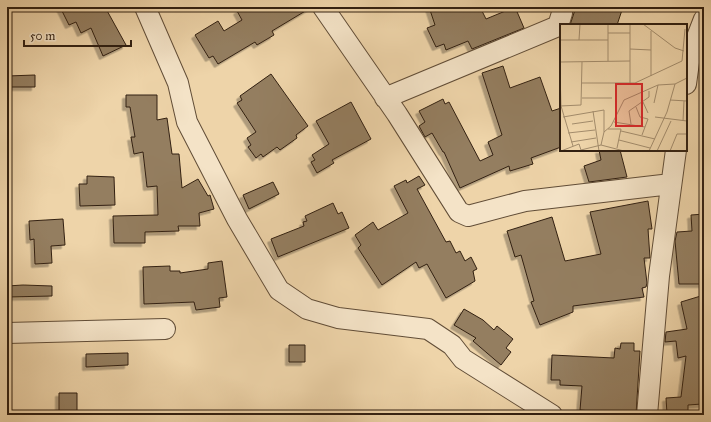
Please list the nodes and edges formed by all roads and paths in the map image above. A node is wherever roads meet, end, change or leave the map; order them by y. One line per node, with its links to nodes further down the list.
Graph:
1 (145, 7): 11 (street)
2 (323, 7): 6 (street)
3 (562, 7): 6 (street)
4 (704, 19): 5 (street)
5 (687, 77)
6 (385, 98): 8 (street)
7 (676, 151): 8 (street)
8 (671, 184): 12 (street)
9 (165, 329): 10 (street)
10 (7, 333)
11 (552, 415)
12 (647, 415)

